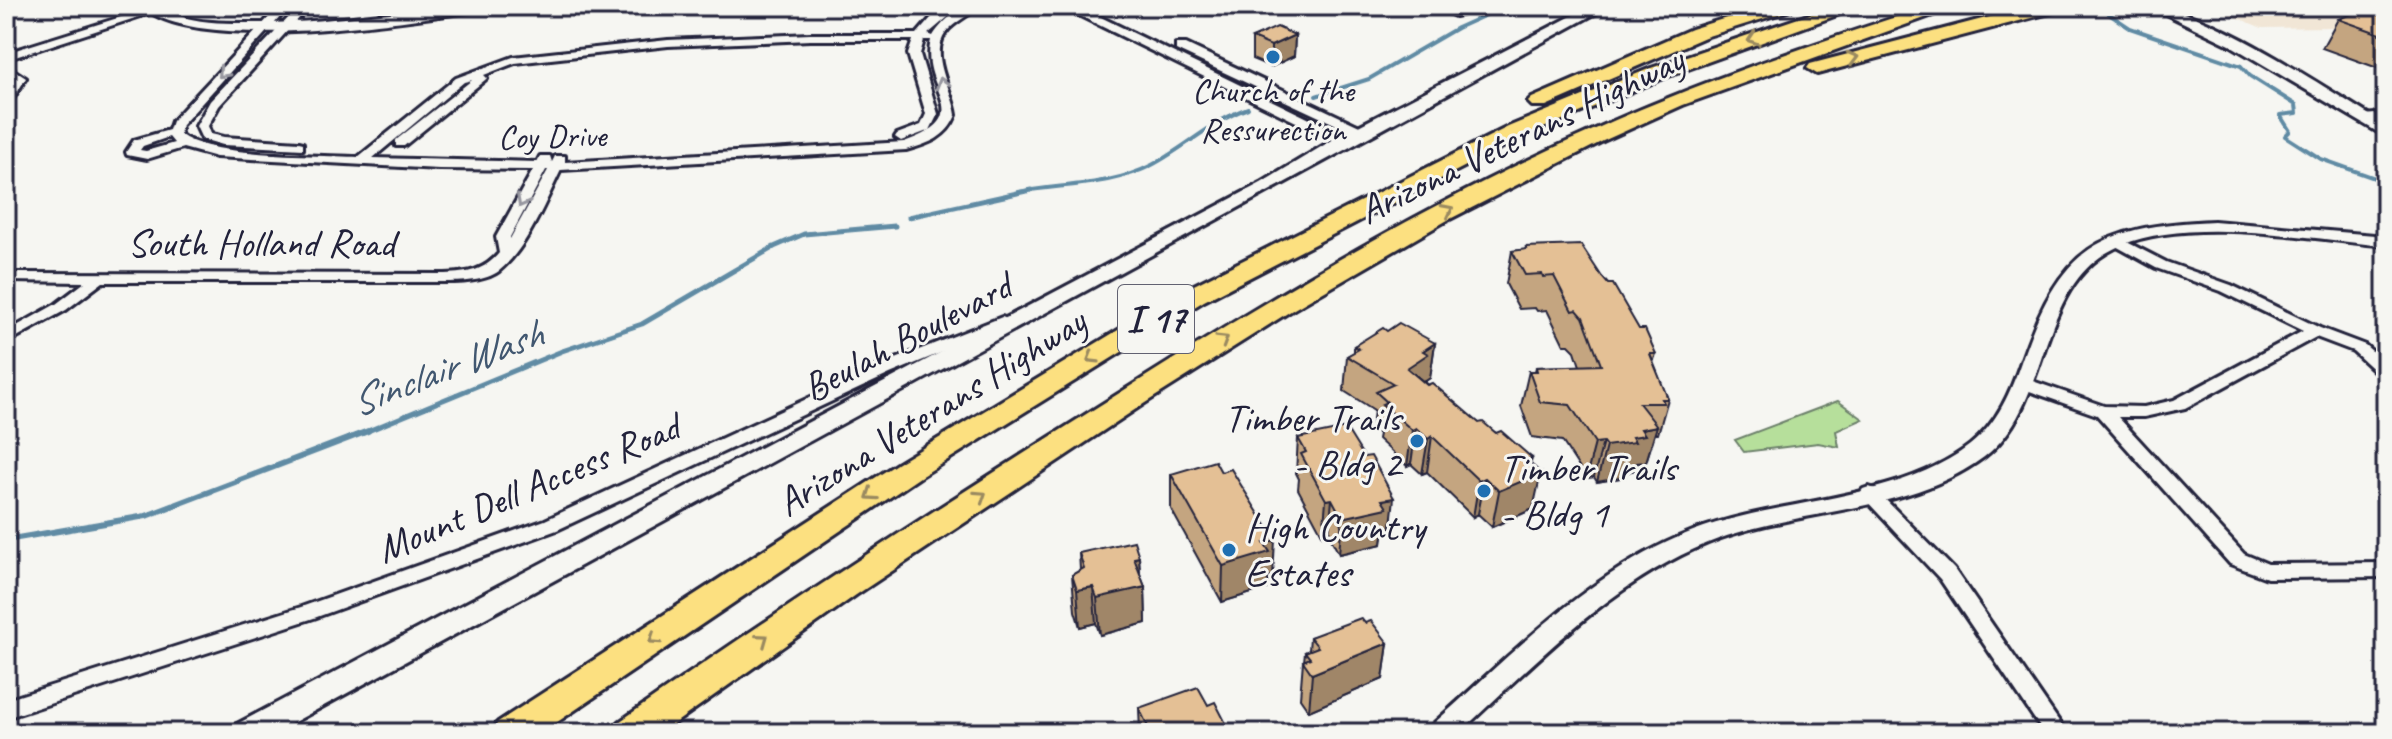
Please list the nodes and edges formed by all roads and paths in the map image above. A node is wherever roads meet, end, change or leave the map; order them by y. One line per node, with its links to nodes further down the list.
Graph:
1 (413, 6): 16 (street)
2 (482, 6): 16 (street)
3 (956, 6): 17 (street)
4 (975, 6): 18 (street)
5 (1438, 6): 15 (street)
6 (1602, 6): 29 (main road, Beulah Boulevard)
7 (1784, 6): 14 (highway)
8 (1853, 6): 38 (highway, Arizona Veterans Highway / I 17, one-way to 38)
9 (1949, 6): 22 (highway, Arizona Veterans Highway / I 17)
10 (2054, 6): 22 (highway, one-way to 10)
11 (2156, 6): 24 (main road)
12 (160, 7): 16 (street); 19 (street)
13 (1087, 8): 29 (street)
14 (1758, 11): 38 (highway)
15 (1459, 14)
16 (282, 21): 27 (street, one-way to 27); 32 (street, Coy Drive)
17 (918, 41): 18 (street); 25 (street); 31 (street); 32 (street)
18 (936, 41): 26 (street, one-way to 18)
19 (6, 57)
20 (6, 68): 21 (street)
21 (6, 101)
22 (1643, 116): 50 (highway, Arizona Veterans Highway / I 17, one-way to 22)
23 (2386, 117): 24 (street)
24 (2364, 119): 28 (main road)
25 (926, 127): 26 (street, Coy Drive); 33 (street, Coy Drive)
26 (944, 128): 33 (street, Coy Drive)
27 (174, 132): 30 (street); 30 (street)
28 (2386, 132)
29 (1354, 136): 39 (main road, Beulah Boulevard)
30 (183, 144): 32 (street, Coy Drive)
31 (389, 152): 32 (street, Coy Drive); 33 (street, Coy Drive)
32 (375, 157): 33 (street, Coy Drive)
33 (552, 161): 37 (street, South Holland Road)
34 (2117, 241): 35 (street); 40 (street); 43 (street)
35 (2386, 241)
36 (6, 277): 37 (street, South Holland Road)
37 (100, 277): 41 (street)
38 (1195, 295): 49 (highway, Arizona Veterans Highway / I 17, one-way to 49)
39 (1063, 296): 47 (street, Mount Dell Access Road); 48 (main road, Beulah Boulevard)
40 (2315, 331): 42 (street); 44 (street)
41 (6, 338)
42 (2386, 372)
43 (2024, 383): 44 (street); 45 (street)
44 (2103, 411): 46 (street)
45 (1869, 493): 51 (street); 52 (street)
46 (2386, 570)
47 (6, 709)
48 (247, 733)
49 (511, 733)
50 (632, 733)
51 (1441, 733)
52 (2056, 733)

